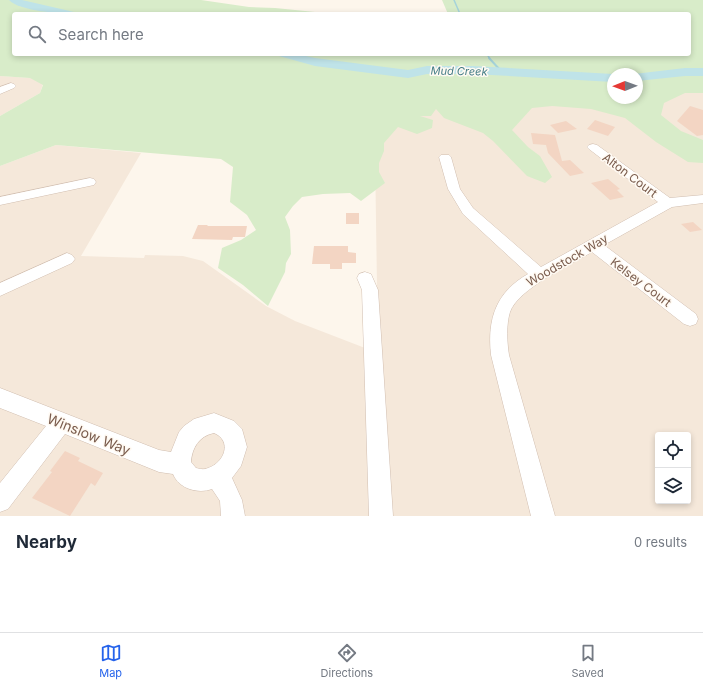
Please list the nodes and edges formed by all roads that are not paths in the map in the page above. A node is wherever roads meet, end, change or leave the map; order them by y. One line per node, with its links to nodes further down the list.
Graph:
1 (10, 86): 2 (street)
2 (0, 91)
3 (593, 147): 8 (street, Alton Court)
4 (445, 157): 11 (street)
5 (90, 182): 7 (street)
6 (703, 199): 8 (street, Woodstock Way)
7 (0, 201)
8 (668, 203): 9 (street, Woodstock Way)
9 (593, 245): 11 (street, Woodstock Way); 14 (street, Kelsey Court)
10 (68, 259): 13 (street)
11 (539, 275): 22 (street, Woodstock Way)
12 (365, 278): 21 (street)
13 (0, 290)
14 (690, 319)
15 (0, 398): 16 (street, Winslow Way)
16 (61, 423): 17 (street, Winslow Way); 19 (street)
17 (180, 464): 18 (street); 18 (street)
18 (217, 477): 20 (street)
19 (0, 501)
20 (233, 516)
21 (381, 516)
22 (543, 516)

